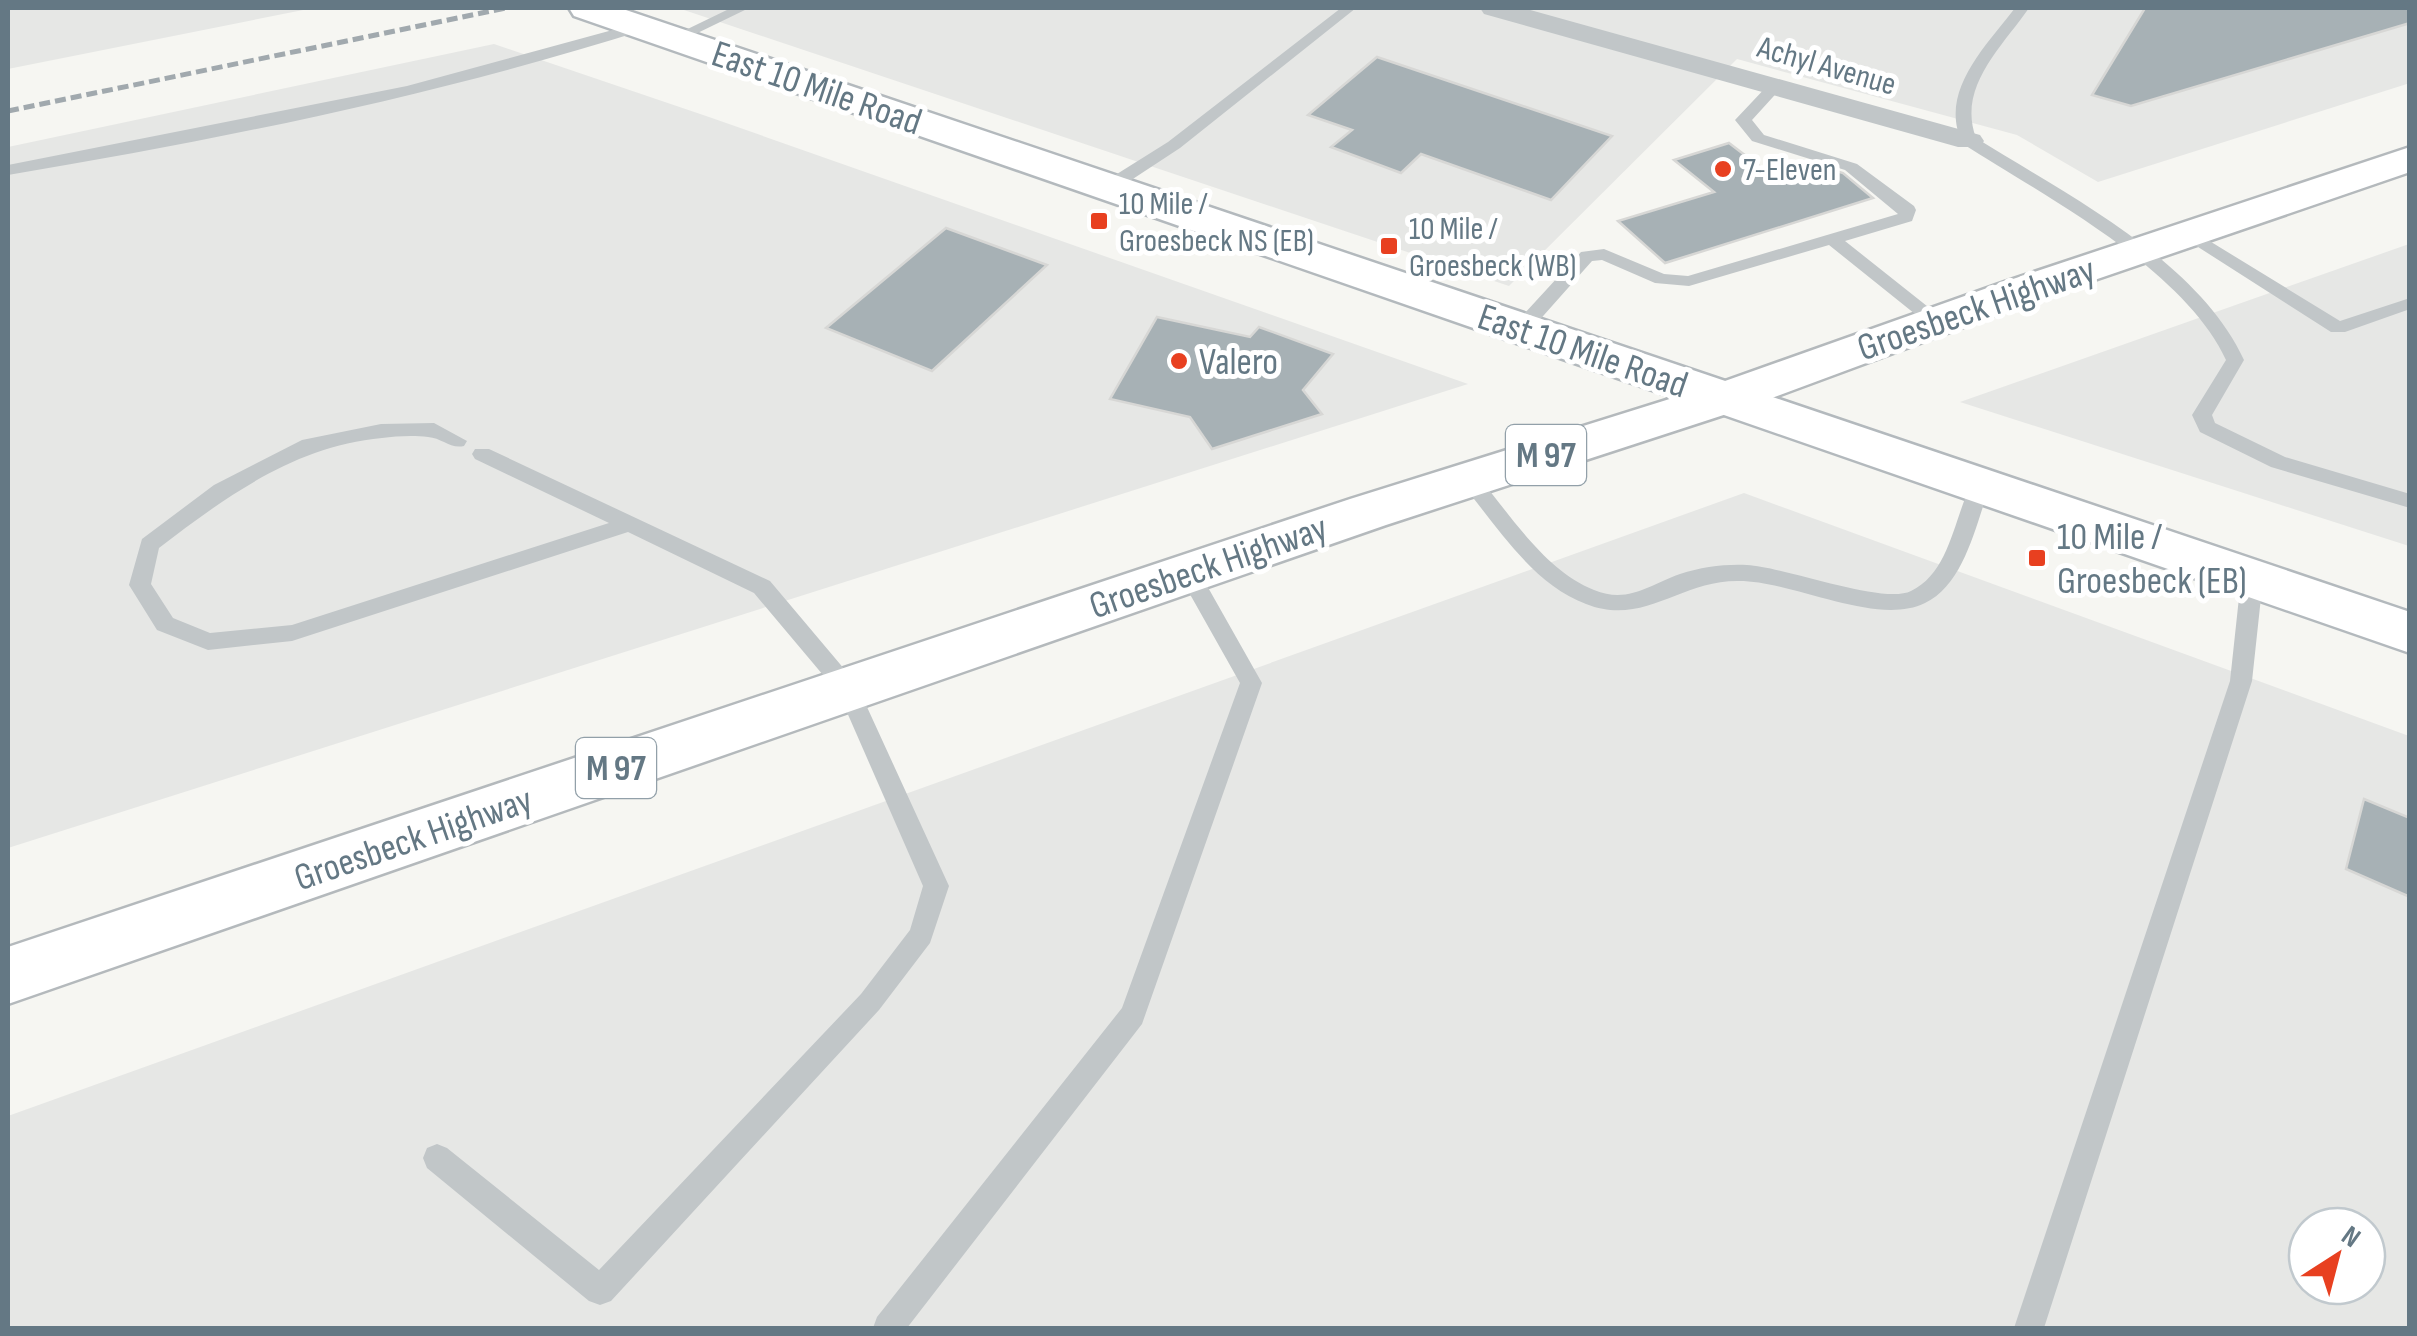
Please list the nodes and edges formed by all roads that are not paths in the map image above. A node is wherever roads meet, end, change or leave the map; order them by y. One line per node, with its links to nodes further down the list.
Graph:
1 (587, 8): 6 (main road, East 10 Mile Road)
2 (742, 8): 6 (lane)
3 (1349, 8): 11 (lane)
4 (1494, 8): 7 (street, Achyl Avenue)
5 (2022, 8): 8 (lane)
6 (659, 32): 10 (lane); 11 (main road, East 10 Mile Road)
7 (1774, 87): 8 (street, Achyl Avenue); 13 (lane)
8 (1968, 141): 14 (lane)
9 (2410, 159): 12 (main road, Groesbeck Highway / M 97)
10 (8, 170)
11 (1107, 188): 17 (main road, East 10 Mile Road)
12 (2190, 234): 14 (main road, Groesbeck Highway / M 97); 15 (lane)
13 (1832, 239): 16 (lane); 17 (lane)
14 (2140, 251): 16 (main road, Groesbeck Highway / M 97); 23 (lane)
15 (2410, 303)
16 (1936, 322): 18 (main road, Groesbeck Highway / M 97)
17 (1521, 328): 18 (main road, East 10 Mile Road)
18 (1725, 398): 21 (main road, Groesbeck Highway / M 97); 22 (main road, East 10 Mile Road)
19 (458, 442): 24 (lane)
20 (482, 454): 24 (lane)
21 (1469, 479): 22 (lane); 25 (main road, Groesbeck Highway / M 97)
22 (1980, 486): 26 (main road, East 10 Mile Road)
23 (2410, 502)
24 (627, 525): 28 (lane)
25 (1189, 573): 28 (main road, Groesbeck Highway / M 97); 31 (lane)
26 (2252, 579): 27 (main road, East 10 Mile Road); 32 (lane)
27 (2410, 633)
28 (848, 689): 29 (main road, Groesbeck Highway / M 97); 30 (lane)
29 (8, 976)
30 (437, 1158)
31 (888, 1328)
32 (2030, 1328)

